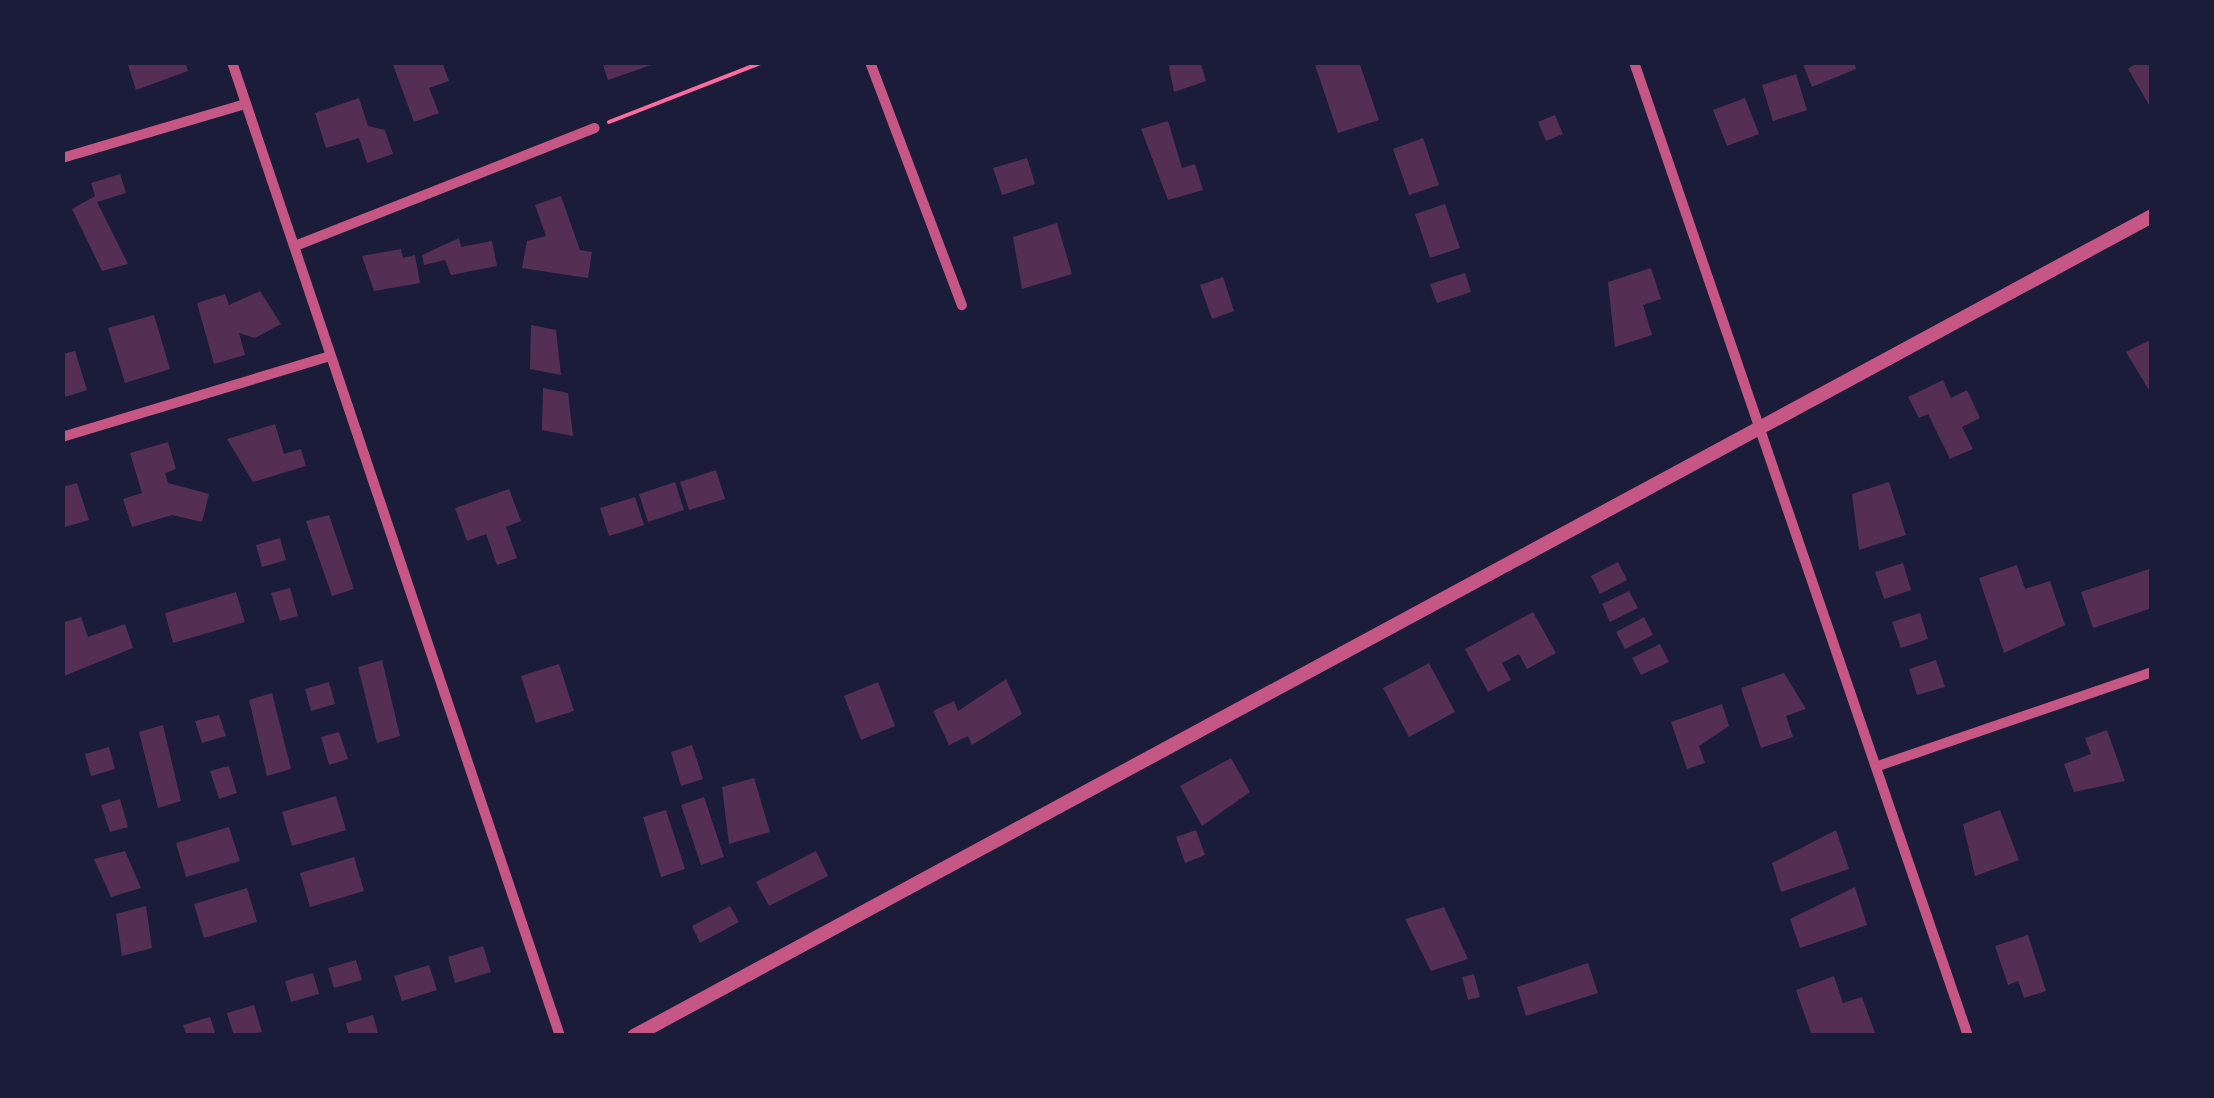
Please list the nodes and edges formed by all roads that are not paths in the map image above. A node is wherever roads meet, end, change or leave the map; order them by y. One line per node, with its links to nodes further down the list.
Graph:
1 (232, 62): 4 (street)
2 (870, 62): 9 (street)
3 (1634, 62): 11 (street)
4 (246, 104): 6 (street); 8 (street)
5 (595, 128): 8 (street)
6 (62, 158)
7 (2152, 216): 11 (street)
8 (295, 246): 10 (street)
9 (962, 305)
10 (330, 356): 12 (street); 15 (street)
11 (1764, 428): 14 (street); 16 (street)
12 (62, 436)
13 (2152, 672): 14 (street)
14 (1878, 766): 17 (street)
15 (560, 1036)
16 (634, 1036)
17 (1968, 1036)

